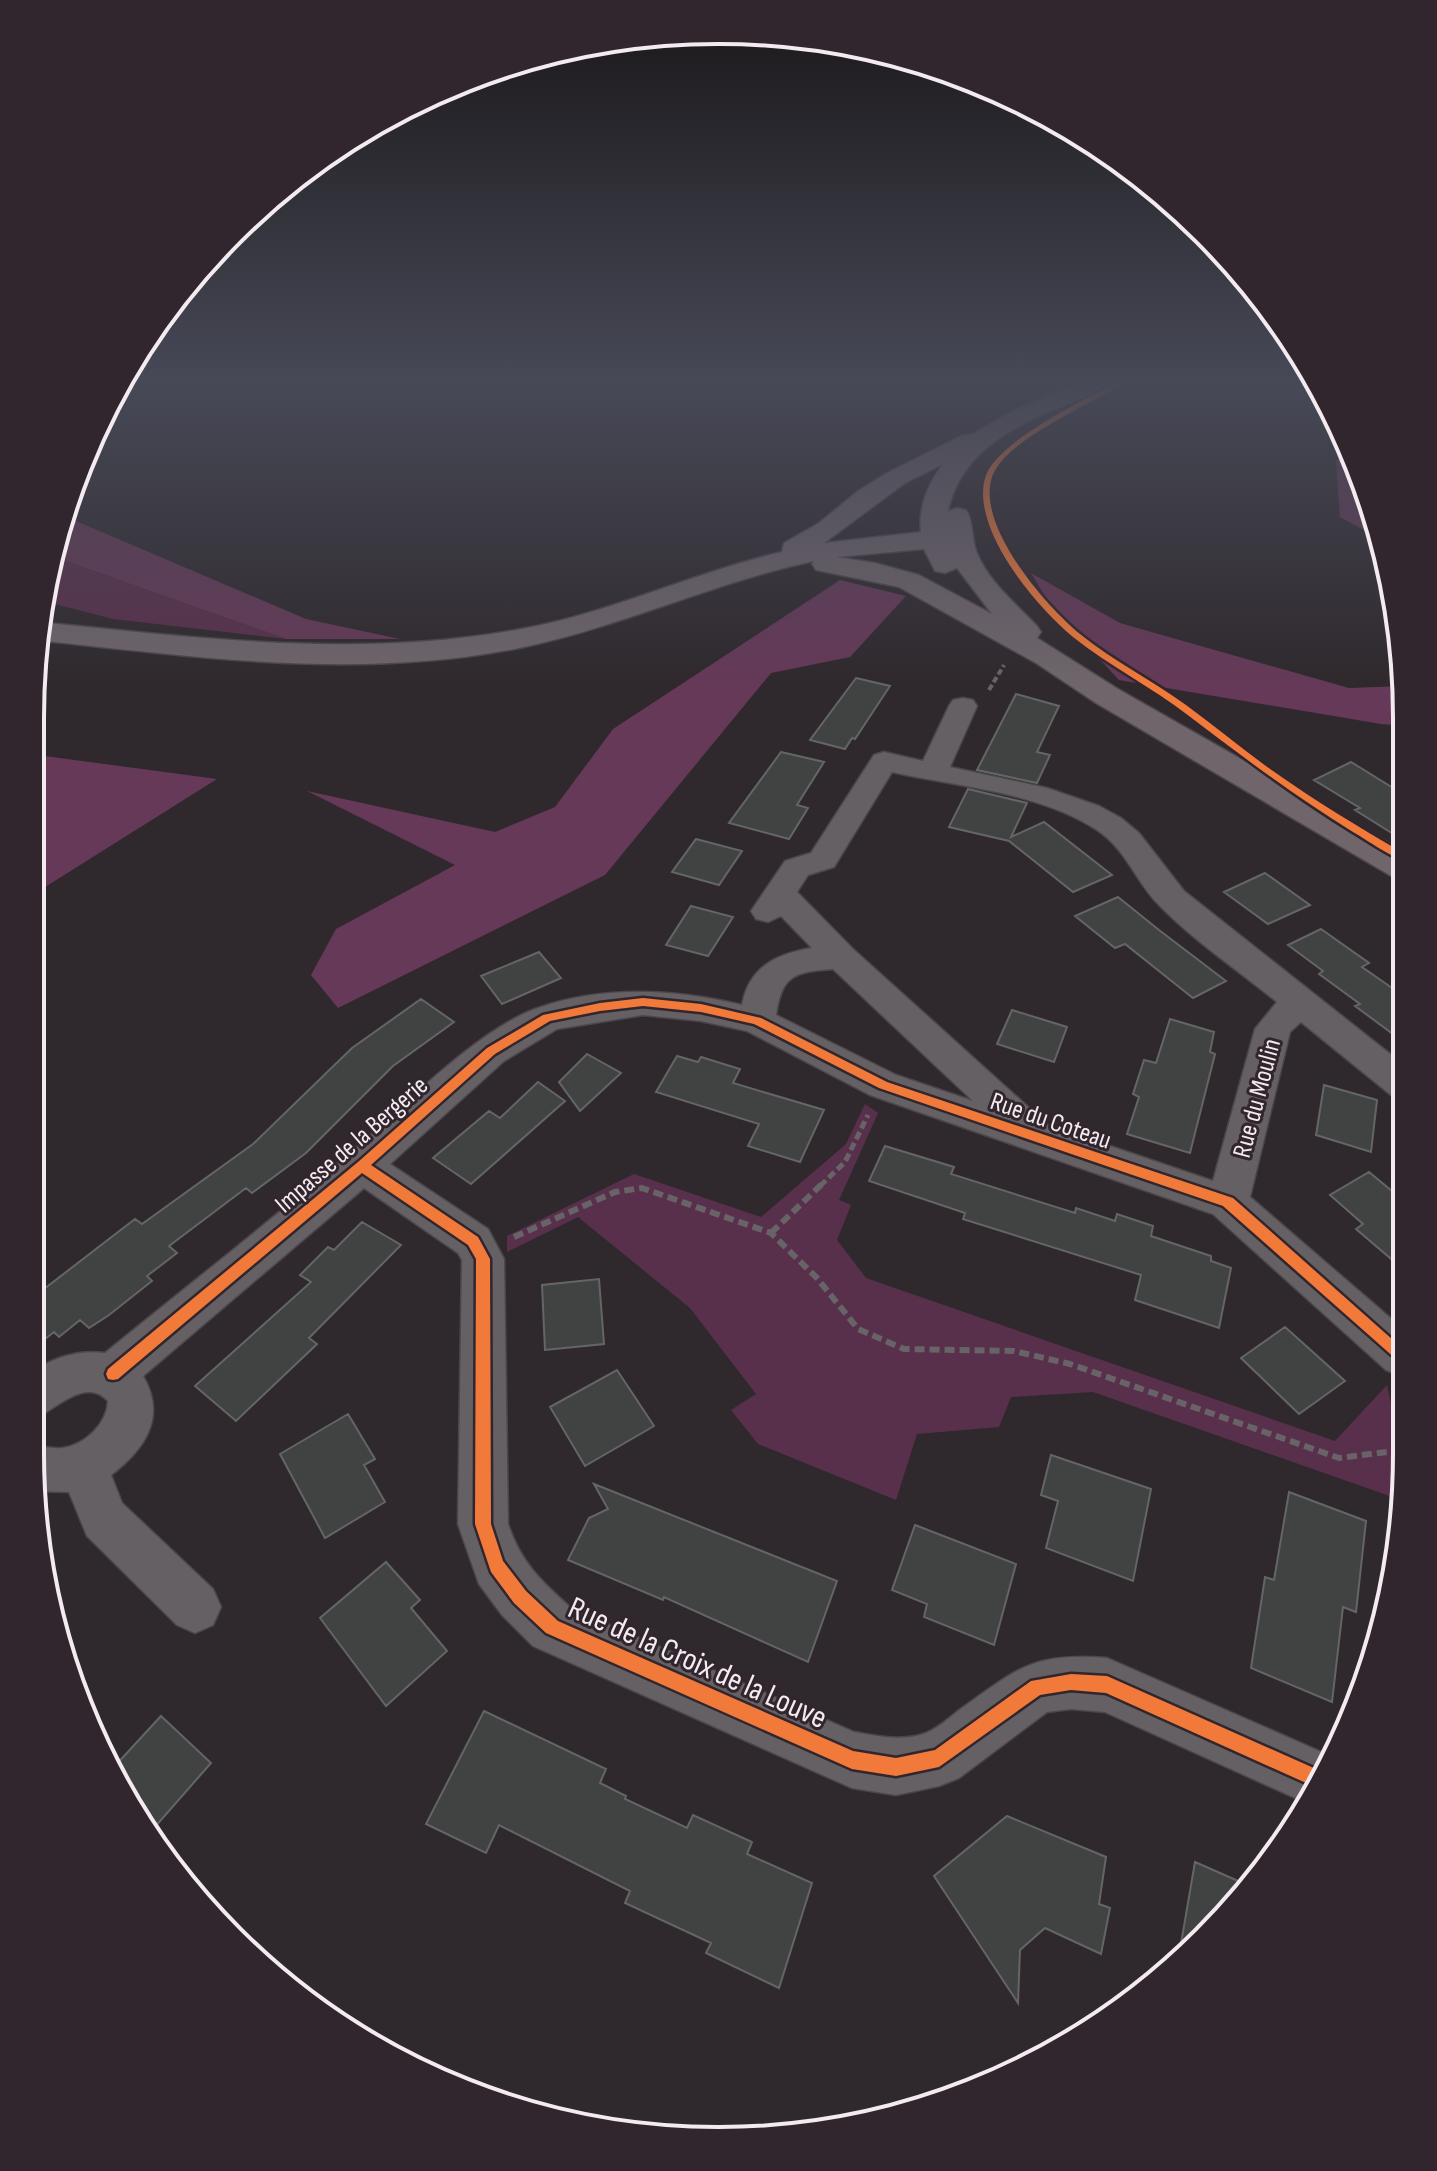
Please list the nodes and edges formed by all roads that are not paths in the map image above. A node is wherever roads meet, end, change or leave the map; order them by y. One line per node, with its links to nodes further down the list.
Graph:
1 (891, 481): 5 (main road)
2 (944, 481): 4 (main road)
3 (969, 481): 4 (main road)
4 (946, 540): 5 (main road); 7 (main road)
5 (771, 563): 6 (main road); 7 (main road)
6 (50, 632)
7 (1036, 651): 10 (main road)
8 (963, 706): 9 (street)
9 (933, 772): 11 (street, Rue du Coteau); 13 (street)
10 (1393, 861)
11 (841, 957): 14 (street); 16 (street, Rue du Coteau)
12 (643, 1002): 14 (street, Rue du Coteau); 17 (street, Impasse de la Bergerie)
13 (1301, 1005): 15 (street); 18 (street, Rue du Moulin)
14 (757, 1021): 16 (street, Rue du Coteau)
15 (1393, 1076)
16 (1042, 1141): 18 (street, Rue du Coteau)
17 (362, 1166): 20 (street, Impasse de la Bergerie); 25 (street, Rue de la Croix de la Louve)
18 (1228, 1202): 19 (street, Rue du Coteau)
19 (1393, 1348)
20 (113, 1374): 21 (street); 22 (street)
21 (44, 1388)
22 (83, 1466): 23 (street); 24 (street)
23 (44, 1471)
24 (195, 1607)
25 (1310, 1776)

